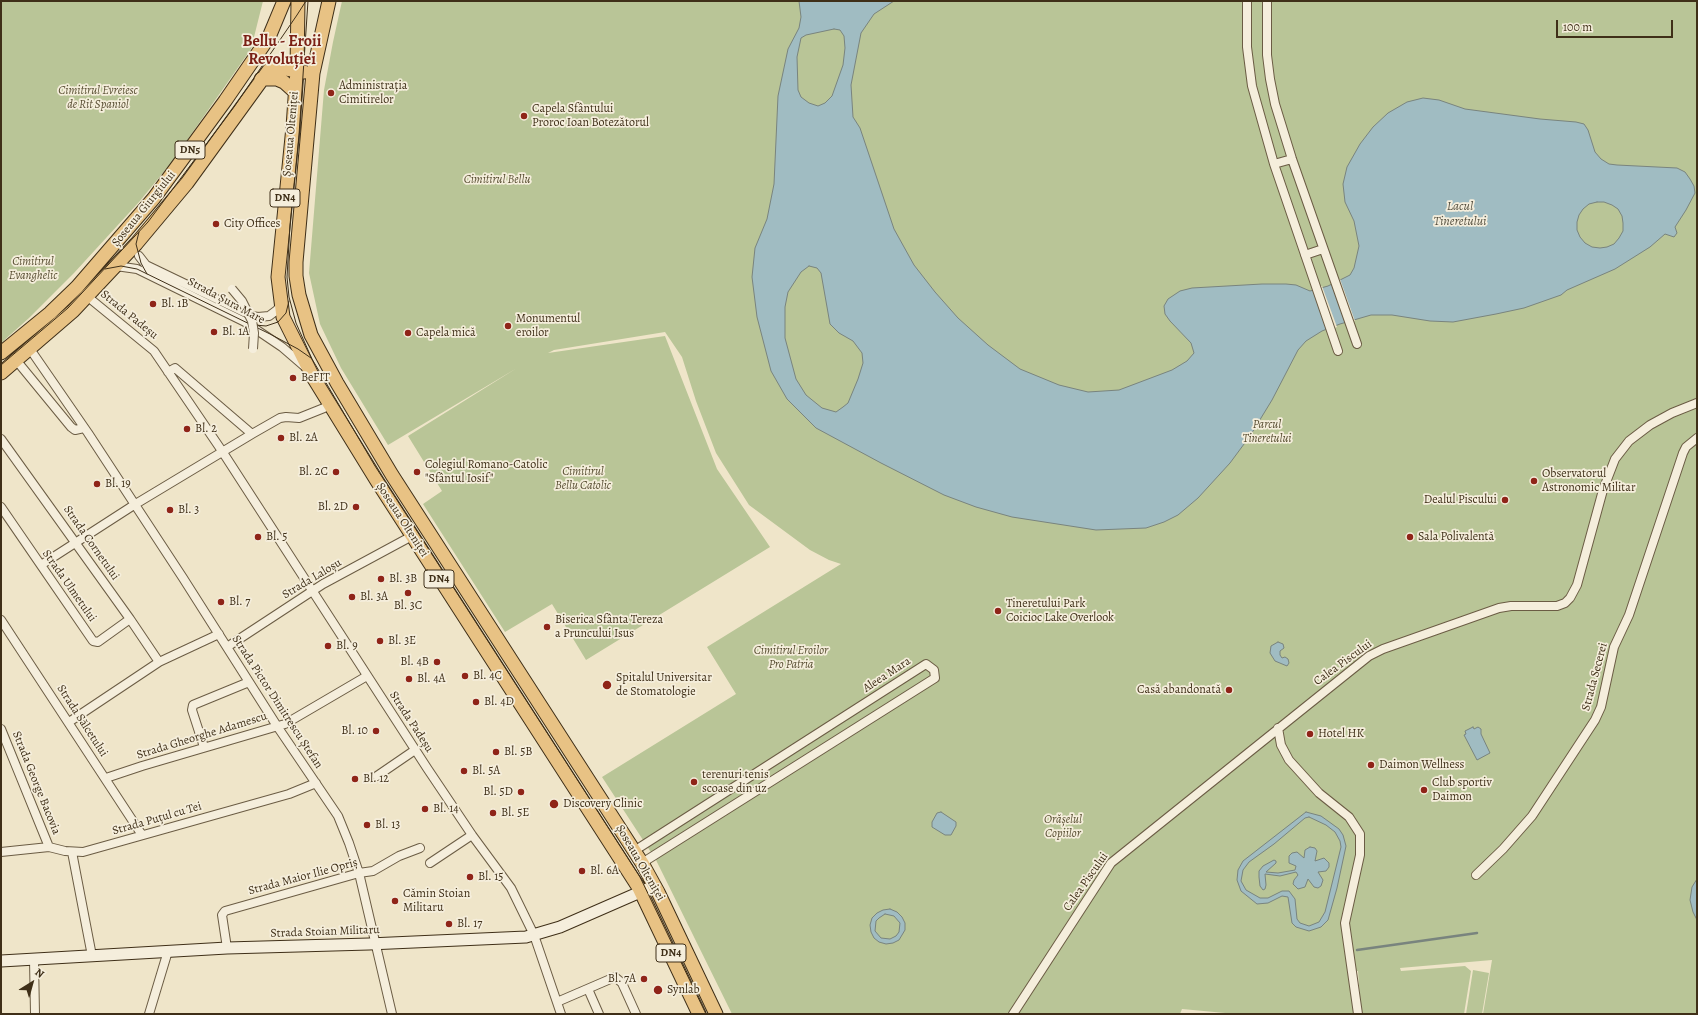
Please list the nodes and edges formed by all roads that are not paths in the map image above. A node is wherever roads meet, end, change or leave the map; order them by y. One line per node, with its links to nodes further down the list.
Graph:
1 (284, 1): 24 (main road, Șoseaua Giurgiului / DN5)
2 (298, 1): 6 (main road, Șoseaua Olteniței / DN4)
3 (329, 1): 7 (main road, Șoseaua Olteniței)
4 (1247, 1): 11 (street)
5 (1267, 1): 10 (street)
6 (296, 70): 7 (main road, Șoseaua Giurgiului / DN5); 8 (main road, Șoseaua Giurgiului / DN5); 9 (main road, Șoseaua Olteniței / DN4)
7 (313, 73): 62 (main road, Șoseaua Olteniței / DN4)
8 (262, 79): 9 (main road); 12 (main road, Șoseaua Giurgiului / DN5)
9 (295, 92): 19 (main road, Șoseaua Olteniței / DN4)
10 (1292, 159): 11 (street); 13 (street)
11 (1274, 164): 14 (street)
12 (138, 250): 15 (main road, Șoseaua Giurgiului / DN5); 16 (street); 19 (street, Strada Șura Mare)
13 (1324, 252): 14 (street); 20 (street)
14 (1306, 258): 23 (street)
15 (116, 266): 16 (street, Strada Șura Mare); 18 (main road, Șoseaua Giurgiului / DN5)
16 (147, 274): 28 (street, Strada Șura Mare)
17 (232, 289): 22 (street, bridge)
18 (88, 297): 21 (main road, Șoseaua Giurgiului / DN5); 26 (street, Strada Padeșu)
19 (281, 304): 28 (main road, Șoseaua Olteniței / DN4)
20 (1357, 344)
21 (30, 349): 25 (main road, Șoseaua Giurgiului / DN5); 31 (street, Strada Pictor Dimitrescu Ștefan)
22 (253, 349)
23 (1338, 351)
24 (1, 353)
25 (16, 360): 27 (main road, Șoseaua Giurgiului / DN5); 31 (street)
26 (168, 372): 32 (street); 35 (street, Strada Padeșu)
27 (1, 373)
28 (313, 377): 29 (main road, Șoseaua Olteniței / DN4)
29 (329, 403): 32 (street); 38 (main road, Șoseaua Olteniței / DN4)
30 (1697, 403): 52 (street, Calea Piscului)
31 (84, 428): 36 (street, Strada Pictor Dimitrescu Ștefan)
32 (252, 434): 35 (street)
33 (1697, 438): 68 (street, Strada Secerei)
34 (1, 439): 39 (street, Strada Cornetului)
35 (222, 451): 36 (street); 41 (street, Strada Padeșu)
36 (134, 505): 39 (street); 44 (street, Strada Pictor Dimitrescu Ștefan)
37 (1, 507): 40 (street, Strada Ulmetului)
38 (412, 536): 41 (street, Strada Laloșu); 70 (main road, Șoseaua Olteniței / DN4)
39 (75, 542): 40 (street); 42 (street, Strada Cornetului)
40 (41, 565): 42 (street, Strada Ulmetului)
41 (312, 591): 45 (street, Strada Laloșu); 47 (street, Strada Padeșu)
42 (130, 619): 46 (street, Strada Cornetului)
43 (1, 620): 49 (street, Strada Sălcetului)
44 (219, 634): 45 (street, Strada Pictor Dimitrescu Ștefan); 46 (street)
45 (227, 647): 48 (street, Strada Pictor Dimitrescu Ștefan)
46 (159, 662): 49 (street)
47 (367, 676): 50 (street, Strada Gheorghe Adamescu); 54 (street, Strada Padeșu)
48 (249, 682): 50 (street, Strada Pictor Dimitrescu Ștefan); 53 (street)
49 (69, 722): 56 (street, Strada Sălcetului)
50 (277, 726): 53 (street, Strada Gheorghe Adamescu); 57 (street, Strada Pictor Dimitrescu Ștefan)
51 (1, 728): 60 (street, Strada George Bacovia)
52 (1278, 728): 88 (street, Calea Piscului); 89 (street)
53 (204, 747): 56 (street, Strada Gheorghe Adamescu)
54 (415, 750): 55 (street); 59 (street, Strada Padeșu)
55 (377, 776)
56 (106, 778): 58 (street, Strada Sălcetului)
57 (316, 783): 58 (street, Strada Puțul cu Tei); 67 (street, Strada Pictor Dimitrescu Ștefan)
58 (142, 835): 64 (street, Strada Puțul cu Tei)
59 (472, 835): 65 (street); 71 (street, Strada Padeșu)
60 (49, 847): 63 (street, Strada Puțul cu Tei); 64 (street, Strada Puțul cu Tei)
61 (420, 848): 67 (street, Strada Maior Ilie Opriș)
62 (634, 851): 66 (main road, Șoseaua Olteniței / DN4); 66 (street, Aleea Mara)
63 (1, 852)
64 (72, 852): 75 (street)
65 (430, 863)
66 (642, 863): 69 (main road, Șoseaua Olteniței / DN4)
67 (359, 873): 72 (street, Strada Pictor Dimitrescu Ștefan); 73 (street, Strada Maior Ilie Opriș)
68 (1476, 875)
69 (654, 886): 70 (street, Strada Stoian Militaru); 87 (main road, Șoseaua Olteniței / DN4)
70 (641, 892): 71 (street, Strada Stoian Militaru); 86 (main road, Șoseaua Olteniței / DN4)
71 (534, 935): 72 (street, Strada Stoian Militaru); 79 (street, Strada Padeșu)
72 (376, 943): 73 (street, Strada Stoian Militaru); 82 (street, Strada Pictor Dimitrescu Ștefan)
73 (227, 948): 74 (street, Strada Stoian Militaru)
74 (168, 951): 75 (street, Strada Stoian Militaru); 81 (street)
75 (92, 956): 76 (street, Strada Stoian Militaru)
76 (34, 960): 77 (street, Strada Stoian Militaru); 80 (street)
77 (1, 961)
78 (588, 989): 79 (street); 84 (street); 85 (street)
79 (557, 1002): 83 (street, Strada Padeșu)
80 (35, 1014)
81 (149, 1014)
82 (392, 1014)
83 (561, 1014)
84 (599, 1014)
85 (636, 1014)
86 (699, 1014)
87 (716, 1014)
88 (1013, 1014)
89 (1358, 1014)

